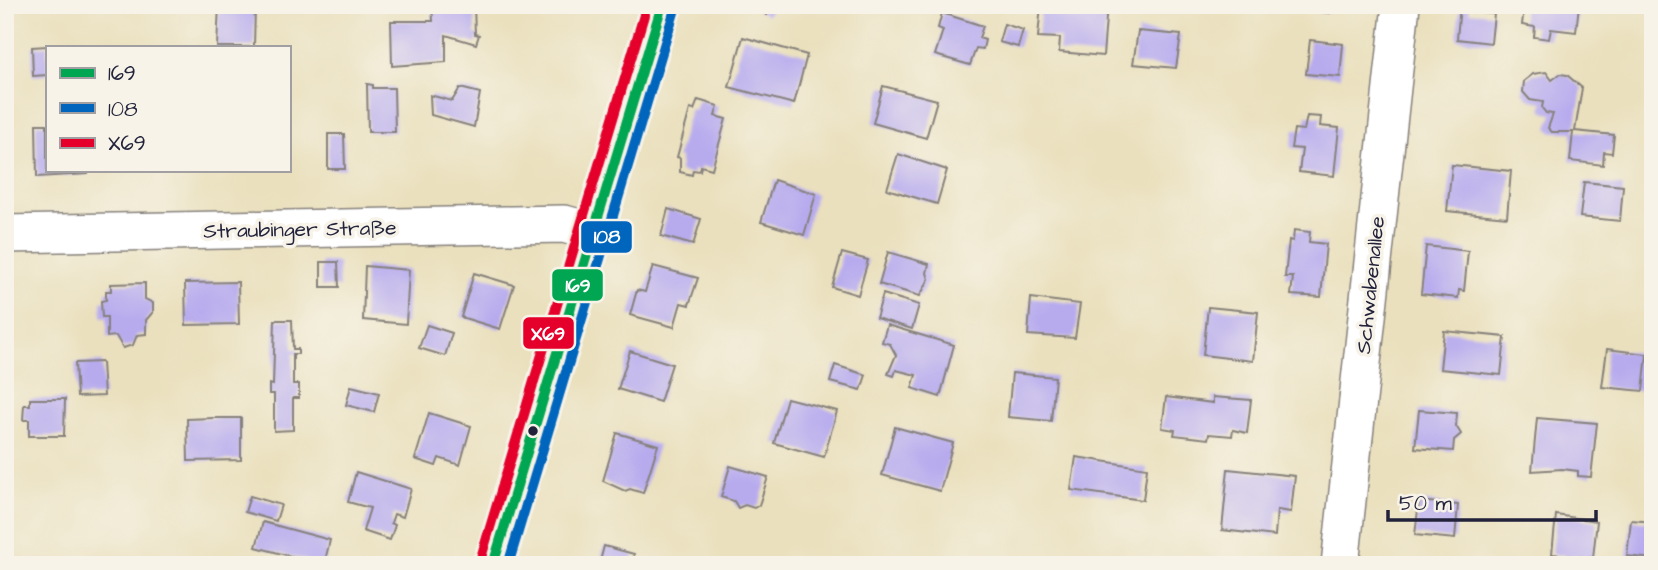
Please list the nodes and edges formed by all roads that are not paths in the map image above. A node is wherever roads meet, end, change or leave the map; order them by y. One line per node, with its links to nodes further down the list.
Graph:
1 (663, 5): 3 (main road)
2 (1401, 5): 6 (street, Schwabenallee)
3 (594, 232): 4 (street, Straubinger Straße); 5 (main road)
4 (5, 234)
5 (493, 565)
6 (1340, 565)

